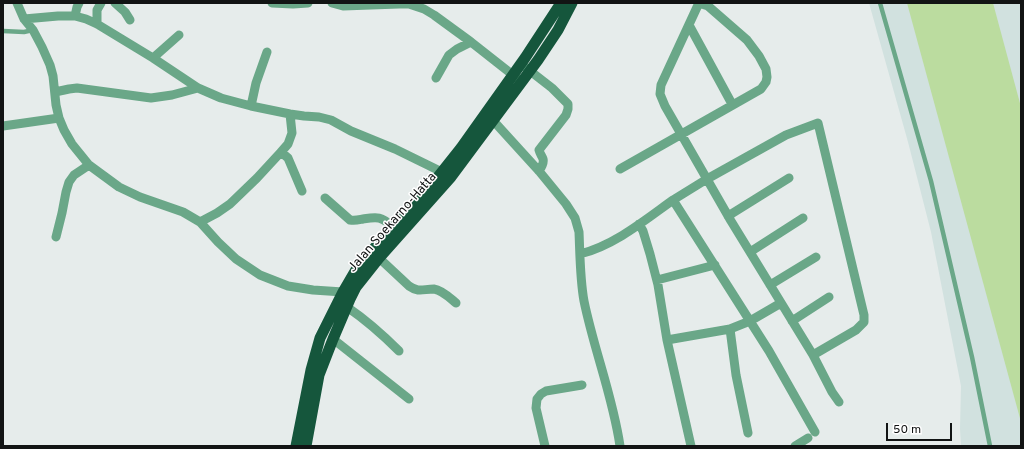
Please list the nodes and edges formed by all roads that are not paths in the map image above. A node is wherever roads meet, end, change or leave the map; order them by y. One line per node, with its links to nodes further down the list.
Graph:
1 (17, 3): 13 (street)
2 (79, 3): 12 (street)
3 (115, 3): 14 (street)
4 (272, 3): 5 (street)
5 (308, 3)
6 (332, 3): 11 (street)
7 (561, 3): 23 (highway)
8 (572, 3): 23 (highway)
9 (880, 3): 80 (lane)
10 (96, 5): 15 (street)
11 (425, 6): 20 (street)
12 (75, 16): 13 (street); 15 (street)
13 (24, 19): 17 (street)
14 (130, 20)
15 (97, 24): 22 (street)
16 (689, 26): 28 (street); 28 (street); 34 (street)
17 (33, 30): 18 (lane); 27 (street)
18 (3, 31)
19 (179, 35): 22 (street)
20 (471, 42): 24 (street); 25 (street)
21 (267, 52): 29 (street)
22 (153, 58): 26 (street)
23 (525, 67): 25 (highway, Jalan Soekarno-Hatta); 38 (street)
24 (436, 78)
25 (517, 79): 31 (highway, Jalan Soekarno-Hatta)
26 (198, 88): 27 (street); 29 (street)
27 (55, 92): 32 (street)
28 (732, 104): 34 (street)
29 (251, 106): 30 (street)
30 (290, 114): 35 (street); 39 (street)
31 (490, 117): 38 (street); 39 (highway); 54 (highway, Jalan Soekarno-Hatta)
32 (59, 118): 33 (street); 36 (street)
33 (3, 126)
34 (682, 134): 37 (street); 41 (street)
35 (282, 152): 42 (street); 47 (street)
36 (89, 165): 47 (street); 50 (street)
37 (620, 169)
38 (539, 171): 52 (street)
39 (442, 172): 49 (highway)
40 (789, 178): 45 (street)
41 (707, 179): 44 (street); 45 (street); 69 (street)
42 (302, 191)
43 (325, 198): 49 (street)
44 (673, 200): 48 (street); 55 (street)
45 (728, 216): 51 (street)
46 (803, 218): 51 (street)
47 (200, 222): 58 (street)
48 (639, 224): 52 (street); 56 (street)
49 (393, 227): 58 (highway)
50 (56, 237)
51 (750, 252): 57 (street)
52 (580, 254): 77 (street)
53 (816, 257): 57 (street)
54 (379, 258): 61 (street); 62 (highway, Jalan Soekarno-Hatta)
55 (715, 265): 56 (street); 63 (street)
56 (657, 280): 67 (street)
57 (770, 285): 60 (street)
58 (343, 292): 74 (highway)
59 (829, 297): 64 (street)
60 (781, 303): 63 (street); 64 (street)
61 (456, 304)
62 (346, 307): 66 (highway, Jalan Soekarno-Hatta); 68 (street)
63 (750, 321): 65 (street); 79 (street)
64 (792, 321): 69 (street)
65 (730, 329): 67 (street); 73 (street)
66 (333, 339): 71 (street); 75 (highway, Jalan Soekarno-Hatta)
67 (667, 340): 78 (street)
68 (399, 351)
69 (813, 355): 72 (street)
70 (582, 385): 76 (street)
71 (408, 399)
72 (838, 402)
73 (748, 433)
74 (296, 446)
75 (306, 446)
76 (545, 446)
77 (620, 446)
78 (691, 446)
79 (795, 446)
80 (990, 446)

